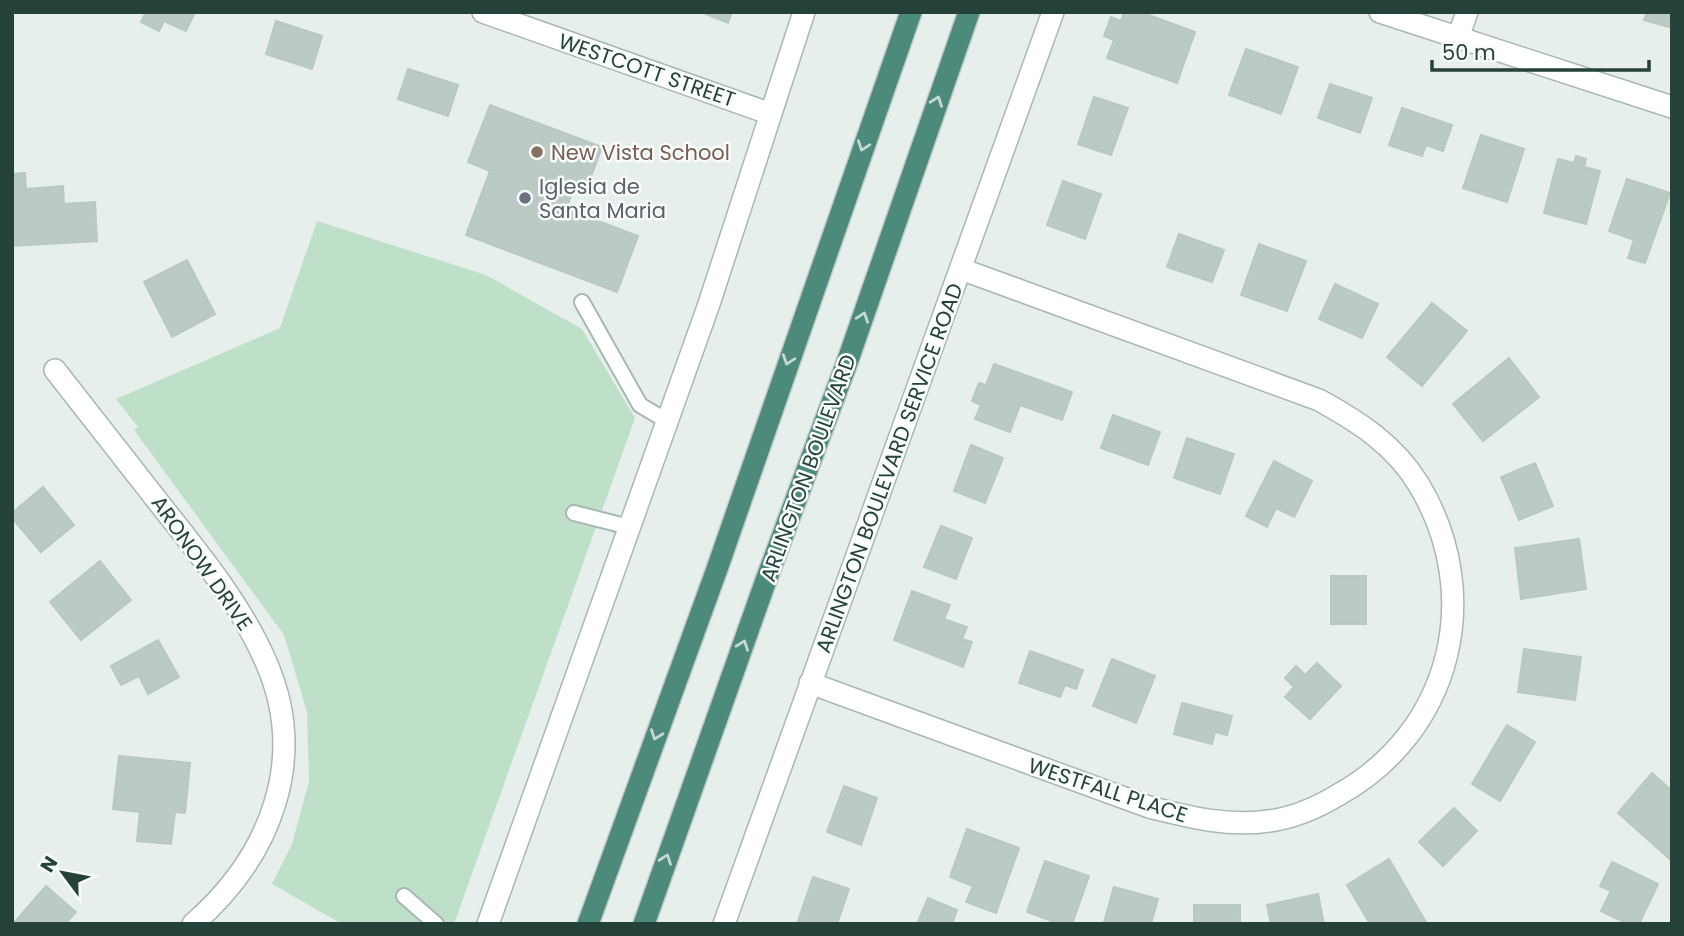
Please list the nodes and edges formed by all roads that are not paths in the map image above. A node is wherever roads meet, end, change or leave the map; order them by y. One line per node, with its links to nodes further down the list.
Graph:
1 (483, 12): 10 (street, WESTCOTT STREET)
2 (803, 12): 10 (street)
3 (911, 12): 22 (highway, one-way to 22)
4 (969, 12): 23 (highway, ARLINGTON BOULEVARD, one-way to 4)
5 (1053, 12): 11 (street, ARLINGTON BOULEVARD SERVICE ROAD)
6 (1380, 12): 8 (street)
7 (1467, 12): 8 (street)
8 (1458, 38): 9 (street)
9 (1672, 107)
10 (771, 114): 14 (street)
11 (961, 269): 17 (street, ARLINGTON BOULEVARD SERVICE ROAD); 17 (street, WESTFALL PLACE)
12 (582, 302): 14 (lane)
13 (55, 370): 19 (street, ARONOW DRIVE)
14 (667, 421): 16 (street)
15 (574, 513): 16 (lane)
16 (629, 527): 21 (street)
17 (810, 683): 24 (street, ARLINGTON BOULEVARD SERVICE ROAD)
18 (404, 896): 20 (lane)
19 (193, 924)
20 (436, 924)
21 (488, 924)
22 (588, 924)
23 (644, 924)
24 (724, 924)

